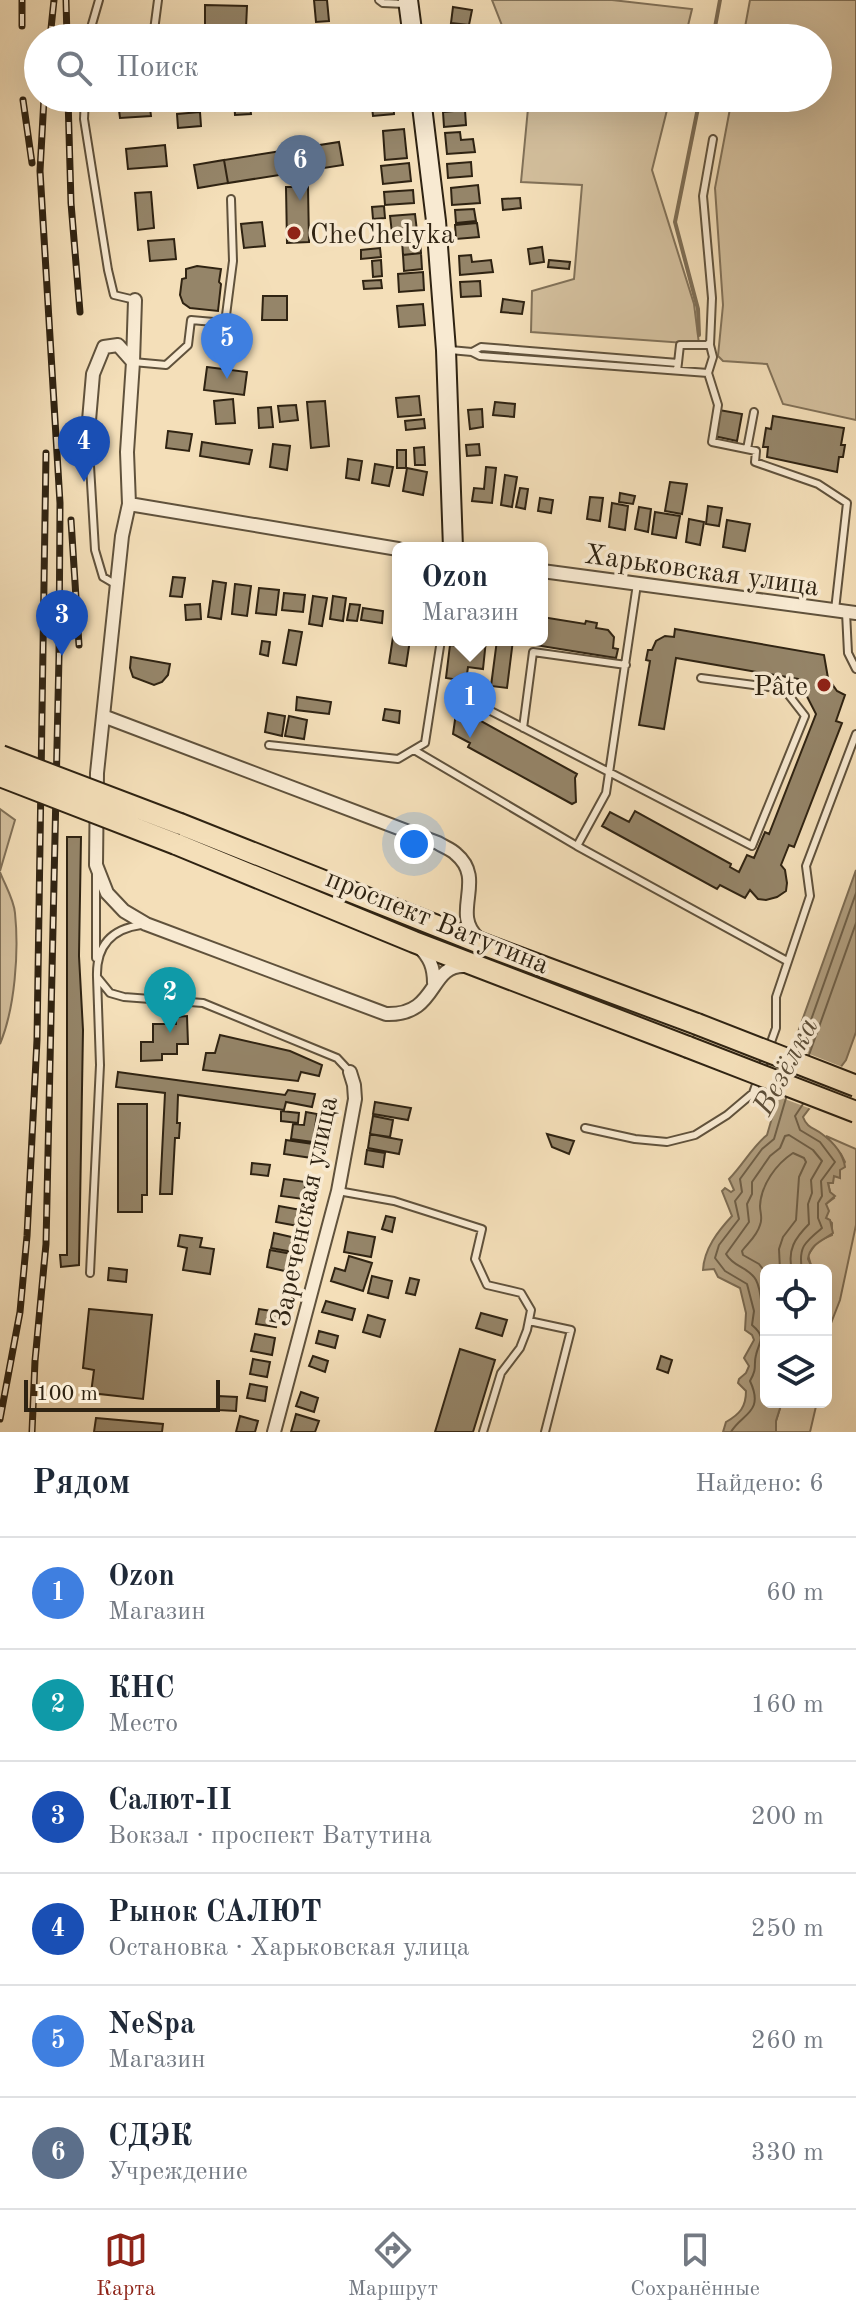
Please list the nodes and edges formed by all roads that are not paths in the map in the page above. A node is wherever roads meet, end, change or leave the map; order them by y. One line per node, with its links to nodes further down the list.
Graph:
1 (99, 0): 5 (lane)
2 (158, 0): 6 (lane)
3 (379, 0): 4 (lane)
4 (408, 2): 7 (street)
5 (92, 24)
6 (155, 24)
7 (411, 24)
8 (84, 112): 12 (lane)
9 (423, 112): 14 (street)
10 (713, 139): 13 (lane)
11 (231, 199): 15 (lane)
12 (135, 300): 15 (street)
13 (710, 342): 16 (lane); 17 (lane)
14 (446, 350): 16 (lane); 22 (street)
15 (133, 362): 19 (street); 21 (street)
16 (678, 366): 17 (lane)
17 (708, 373): 20 (lane)
18 (754, 412): 20 (lane)
19 (88, 432): 26 (lane)
20 (747, 449): 27 (lane)
21 (129, 504): 23 (street); 26 (street)
22 (453, 542)
23 (392, 548)
24 (548, 572): 25 (street, Харьковская улица)
25 (637, 584): 27 (street, Харьковская улица); 29 (lane)
26 (116, 585): 33 (street)
27 (846, 612): 30 (lane)
28 (440, 646): 37 (lane)
29 (626, 665): 34 (lane); 39 (lane)
30 (856, 669)
31 (701, 678): 39 (lane)
32 (483, 707): 34 (lane)
33 (103, 716): 43 (street); 44 (street)
34 (523, 728): 39 (lane)
35 (856, 734): 50 (lane)
36 (269, 745): 37 (lane)
37 (414, 750): 42 (lane)
38 (0, 755): 41 (main road, проспект Ватутина, bridge)
39 (610, 773): 42 (lane)
40 (0, 776): 41 (main road, проспект Ватутина, bridge)
41 (178, 834): 45 (main road, проспект Ватутина); 47 (main road, проспект Ватутина)
42 (577, 846): 50 (lane)
43 (96, 865): 46 (street); 49 (lane)
44 (464, 912): 45 (street); 48 (street)
45 (425, 921): 48 (main road, проспект Ватутина)
46 (146, 924): 49 (lane); 53 (street)
47 (414, 942): 51 (main road, проспект Ватутина); 53 (street)
48 (485, 945): 55 (main road, проспект Ватутина, bridge)
49 (96, 961): 52 (lane)
50 (787, 961): 57 (lane)
51 (477, 966): 53 (street); 56 (main road, проспект Ватутина, bridge)
52 (97, 977): 54 (lane, Зареченская улица); 59 (lane)
53 (434, 983)
54 (350, 1072): 58 (street, Зареченская улица)
55 (856, 1086)
56 (856, 1112)
57 (585, 1128)
58 (338, 1191): 60 (lane); 61 (street, Зареченская улица)
59 (90, 1273)
60 (529, 1321): 62 (lane); 63 (lane)
61 (274, 1432)
62 (483, 1432)
63 (545, 1432)

